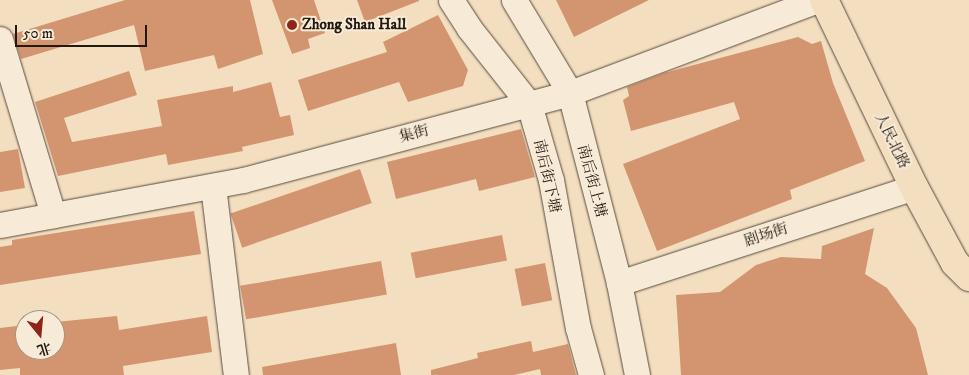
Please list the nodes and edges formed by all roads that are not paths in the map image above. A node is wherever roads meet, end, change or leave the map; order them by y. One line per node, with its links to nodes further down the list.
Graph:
1 (452, 0): 7 (street, 南后街下塘)
2 (514, 0): 6 (street, 南后街上塘)
3 (817, 0): 6 (street, 集街)
4 (824, 0): 9 (main road, 人民北路)
5 (0, 40): 10 (street)
6 (570, 93): 7 (street, 集街); 13 (street, 南后街上塘)
7 (529, 104): 8 (street, 集街); 15 (street, 南后街下塘)
8 (213, 186): 10 (street, 集街); 14 (street)
9 (914, 187): 12 (main road, 人民北路); 13 (street, 剧场街)
10 (53, 215): 11 (street, 集街)
11 (0, 225)
12 (964, 265)
13 (619, 283): 16 (street, 南后街上塘)
14 (236, 375)
15 (592, 375)
16 (638, 375)

